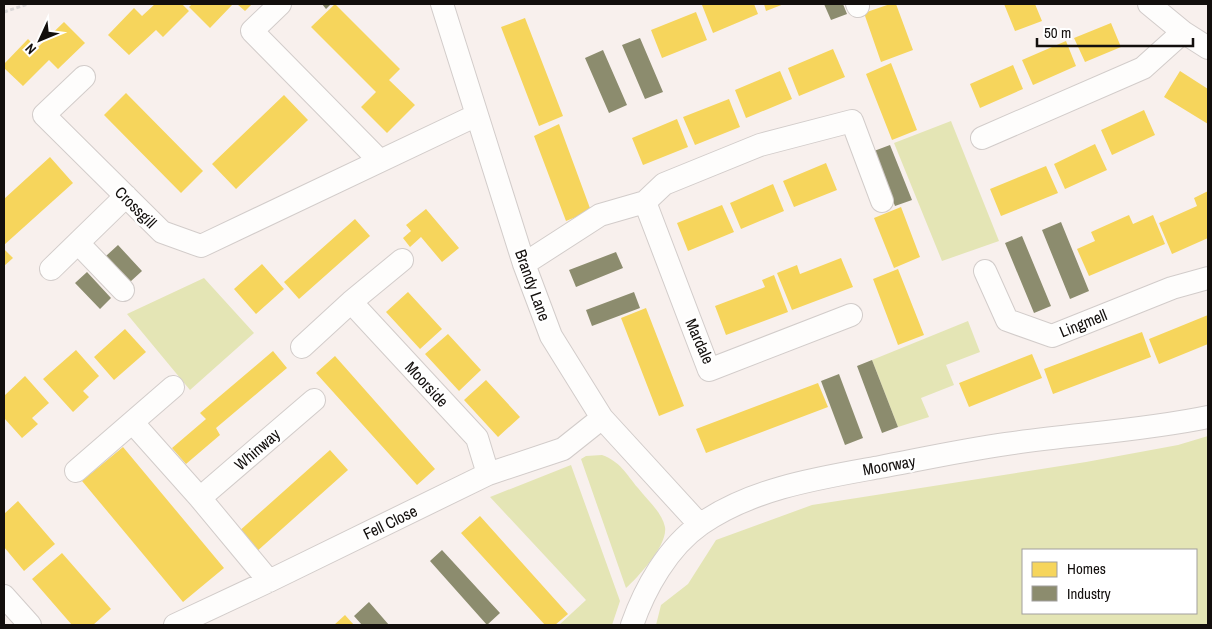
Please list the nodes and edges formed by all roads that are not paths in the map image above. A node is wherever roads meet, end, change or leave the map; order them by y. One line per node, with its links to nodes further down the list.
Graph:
1 (280, 4): 9 (street)
2 (442, 4): 7 (street, Brandy Lane)
3 (1149, 4): 4 (street)
4 (1183, 32): 5 (street); 8 (street)
5 (1208, 48)
6 (84, 77): 10 (street, Crossgill)
7 (477, 115): 9 (street, Crossgill); 15 (street, Brandy Lane)
8 (982, 138)
9 (380, 161): 10 (street, Crossgill)
10 (126, 196): 13 (street)
11 (882, 201): 12 (street)
12 (645, 202): 15 (street); 21 (street, Mardale)
13 (78, 243): 16 (street); 19 (street)
14 (402, 260): 20 (street)
15 (524, 264): 26 (street, Brandy Lane)
16 (51, 270)
17 (985, 271): 18 (street, Lingmell)
18 (1208, 278)
19 (123, 290)
20 (351, 302): 22 (street); 29 (street, Moorside)
21 (852, 315)
22 (302, 347)
23 (173, 387): 27 (street)
24 (314, 400): 30 (street, Whinway)
25 (1208, 417): 31 (street, Moorway)
26 (602, 418): 29 (street, Fell Close); 31 (street, Brandy Lane)
27 (133, 423): 28 (street); 30 (street)
28 (76, 470)
29 (488, 474): 32 (street, Fell Close)
30 (200, 498): 32 (street)
31 (700, 525): 36 (street, Moorway)
32 (269, 581): 35 (street, Fell Close)
33 (4, 596): 34 (street)
34 (30, 625)
35 (175, 625)
36 (632, 625)

